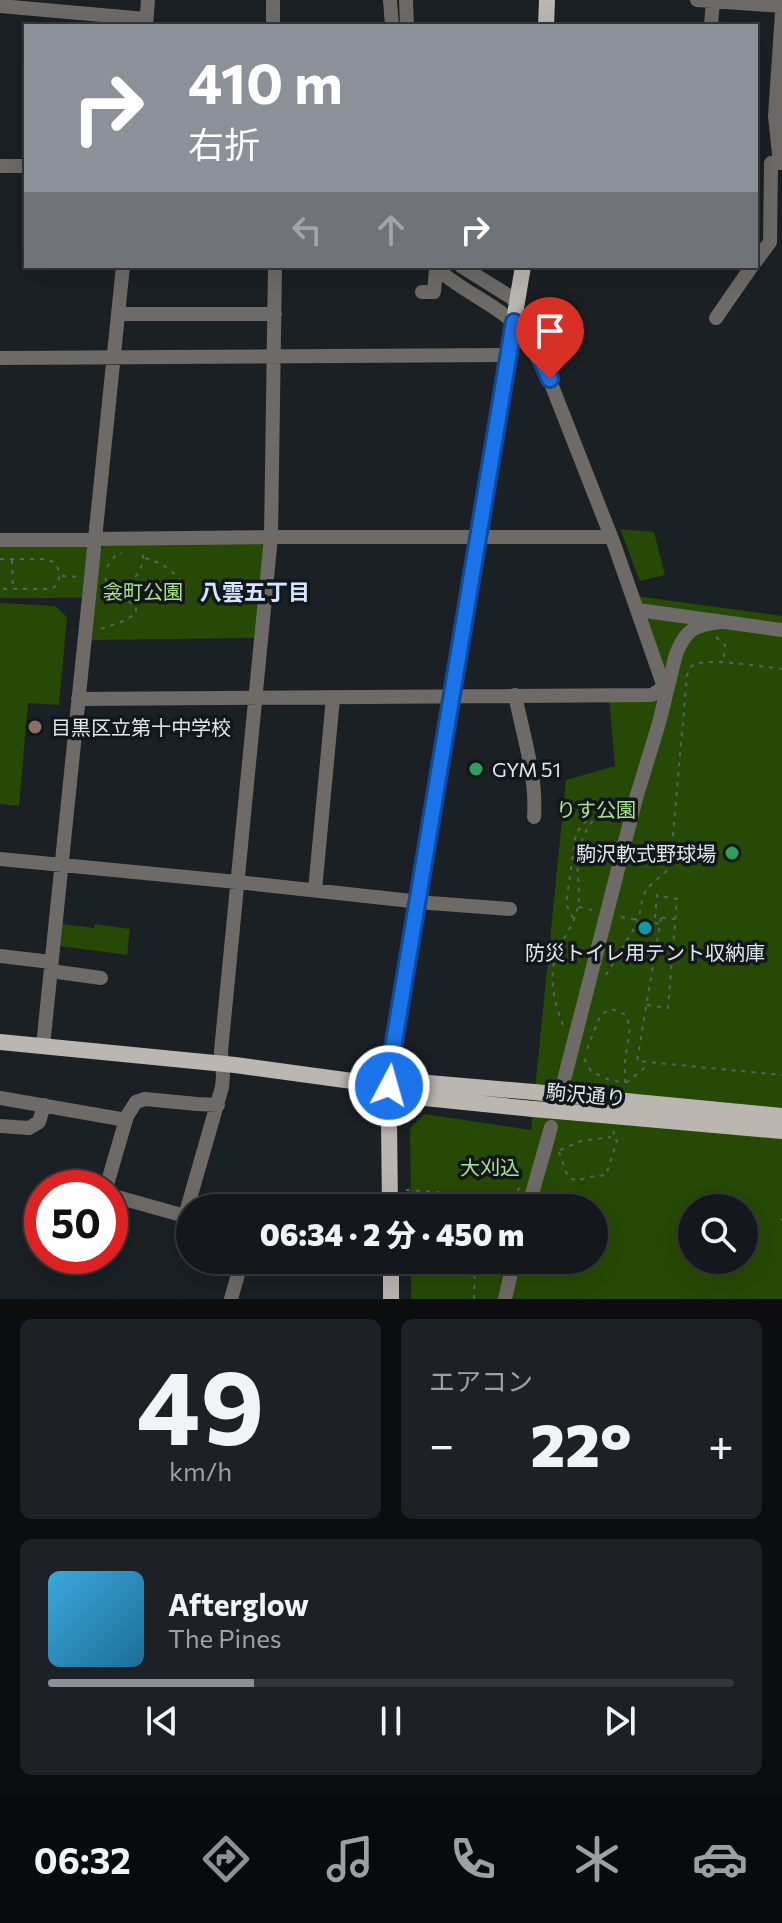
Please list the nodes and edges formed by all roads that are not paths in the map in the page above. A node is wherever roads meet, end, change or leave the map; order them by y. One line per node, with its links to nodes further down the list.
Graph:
1 (148, 0): 11 (street)
2 (273, 0): 12 (street)
3 (390, 0): 13 (street)
4 (406, 0): 14 (street)
5 (547, 0): 15 (main road)
6 (697, 0): 7 (street)
7 (713, 1): 9 (street); 16 (street)
8 (0, 6): 11 (street)
9 (782, 6)
10 (782, 13): 17 (street)
11 (146, 22)
12 (273, 24)
13 (392, 24)
14 (407, 24)
15 (546, 24)
16 (711, 24)
17 (772, 163): 20 (street)
18 (0, 166): 19 (street)
19 (24, 166)
20 (758, 258)
21 (123, 268): 30 (street)
22 (275, 268): 31 (street)
23 (435, 268): 28 (street)
24 (436, 268): 33 (street)
25 (464, 268): 29 (street)
26 (523, 268): 29 (main road)
27 (751, 268): 32 (street)
28 (422, 292)
29 (517, 301): 33 (main road)
30 (118, 314): 31 (street); 36 (street)
31 (275, 314): 34 (street)
32 (716, 318)
33 (514, 322): 35 (main road); 40 (street)
34 (274, 355): 35 (street); 36 (street); 38 (street)
35 (508, 355): 39 (main road)
36 (113, 357): 37 (street); 42 (street)
37 (0, 358)
38 (271, 537): 39 (street); 42 (street); 50 (street)
39 (478, 537): 40 (street); 47 (main road)
40 (611, 537): 43 (street)
41 (0, 540): 42 (street)
42 (95, 541): 49 (street)
43 (639, 615): 44 (street); 46 (street)
44 (719, 629): 45 (street); 64 (street)
45 (782, 630)
46 (515, 695): 47 (street); 51 (street)
47 (452, 696): 48 (street); 56 (main road)
48 (333, 698): 50 (street); 55 (street)
49 (78, 699): 50 (street); 53 (street)
50 (255, 699): 54 (street)
51 (534, 817)
52 (0, 859): 53 (street)
53 (61, 865): 54 (street); 59 (street)
54 (237, 882): 55 (street); 63 (street)
55 (315, 890): 56 (street)
56 (418, 901): 57 (street); 65 (main road)
57 (510, 909)
58 (0, 956): 59 (street)
59 (51, 967): 60 (street); 62 (street)
60 (101, 978)
61 (0, 1042): 62 (main road, 駒沢通り)
62 (43, 1046): 63 (main road, 駒沢通り)
63 (222, 1064): 65 (main road, 駒沢通り); 68 (street)
64 (563, 1084)
65 (389, 1086): 69 (main road, 駒沢通り, bridge); 77 (main road)
66 (0, 1098): 67 (street)
67 (44, 1105): 71 (street); 72 (street)
68 (218, 1105): 71 (street); 76 (street)
69 (581, 1105): 70 (main road, 駒沢通り); 74 (main road, 駒沢通り)
70 (782, 1116)
71 (126, 1120): 75 (street)
72 (0, 1126)
73 (551, 1127): 78 (street)
74 (782, 1131)
75 (111, 1170)
76 (194, 1194)
77 (390, 1194)
78 (532, 1194)
79 (128, 1200): 80 (street)
80 (176, 1213)
81 (238, 1274): 84 (street)
82 (391, 1274): 85 (main road)
83 (511, 1274): 86 (street)
84 (231, 1299)
85 (391, 1299)
86 (505, 1299)

